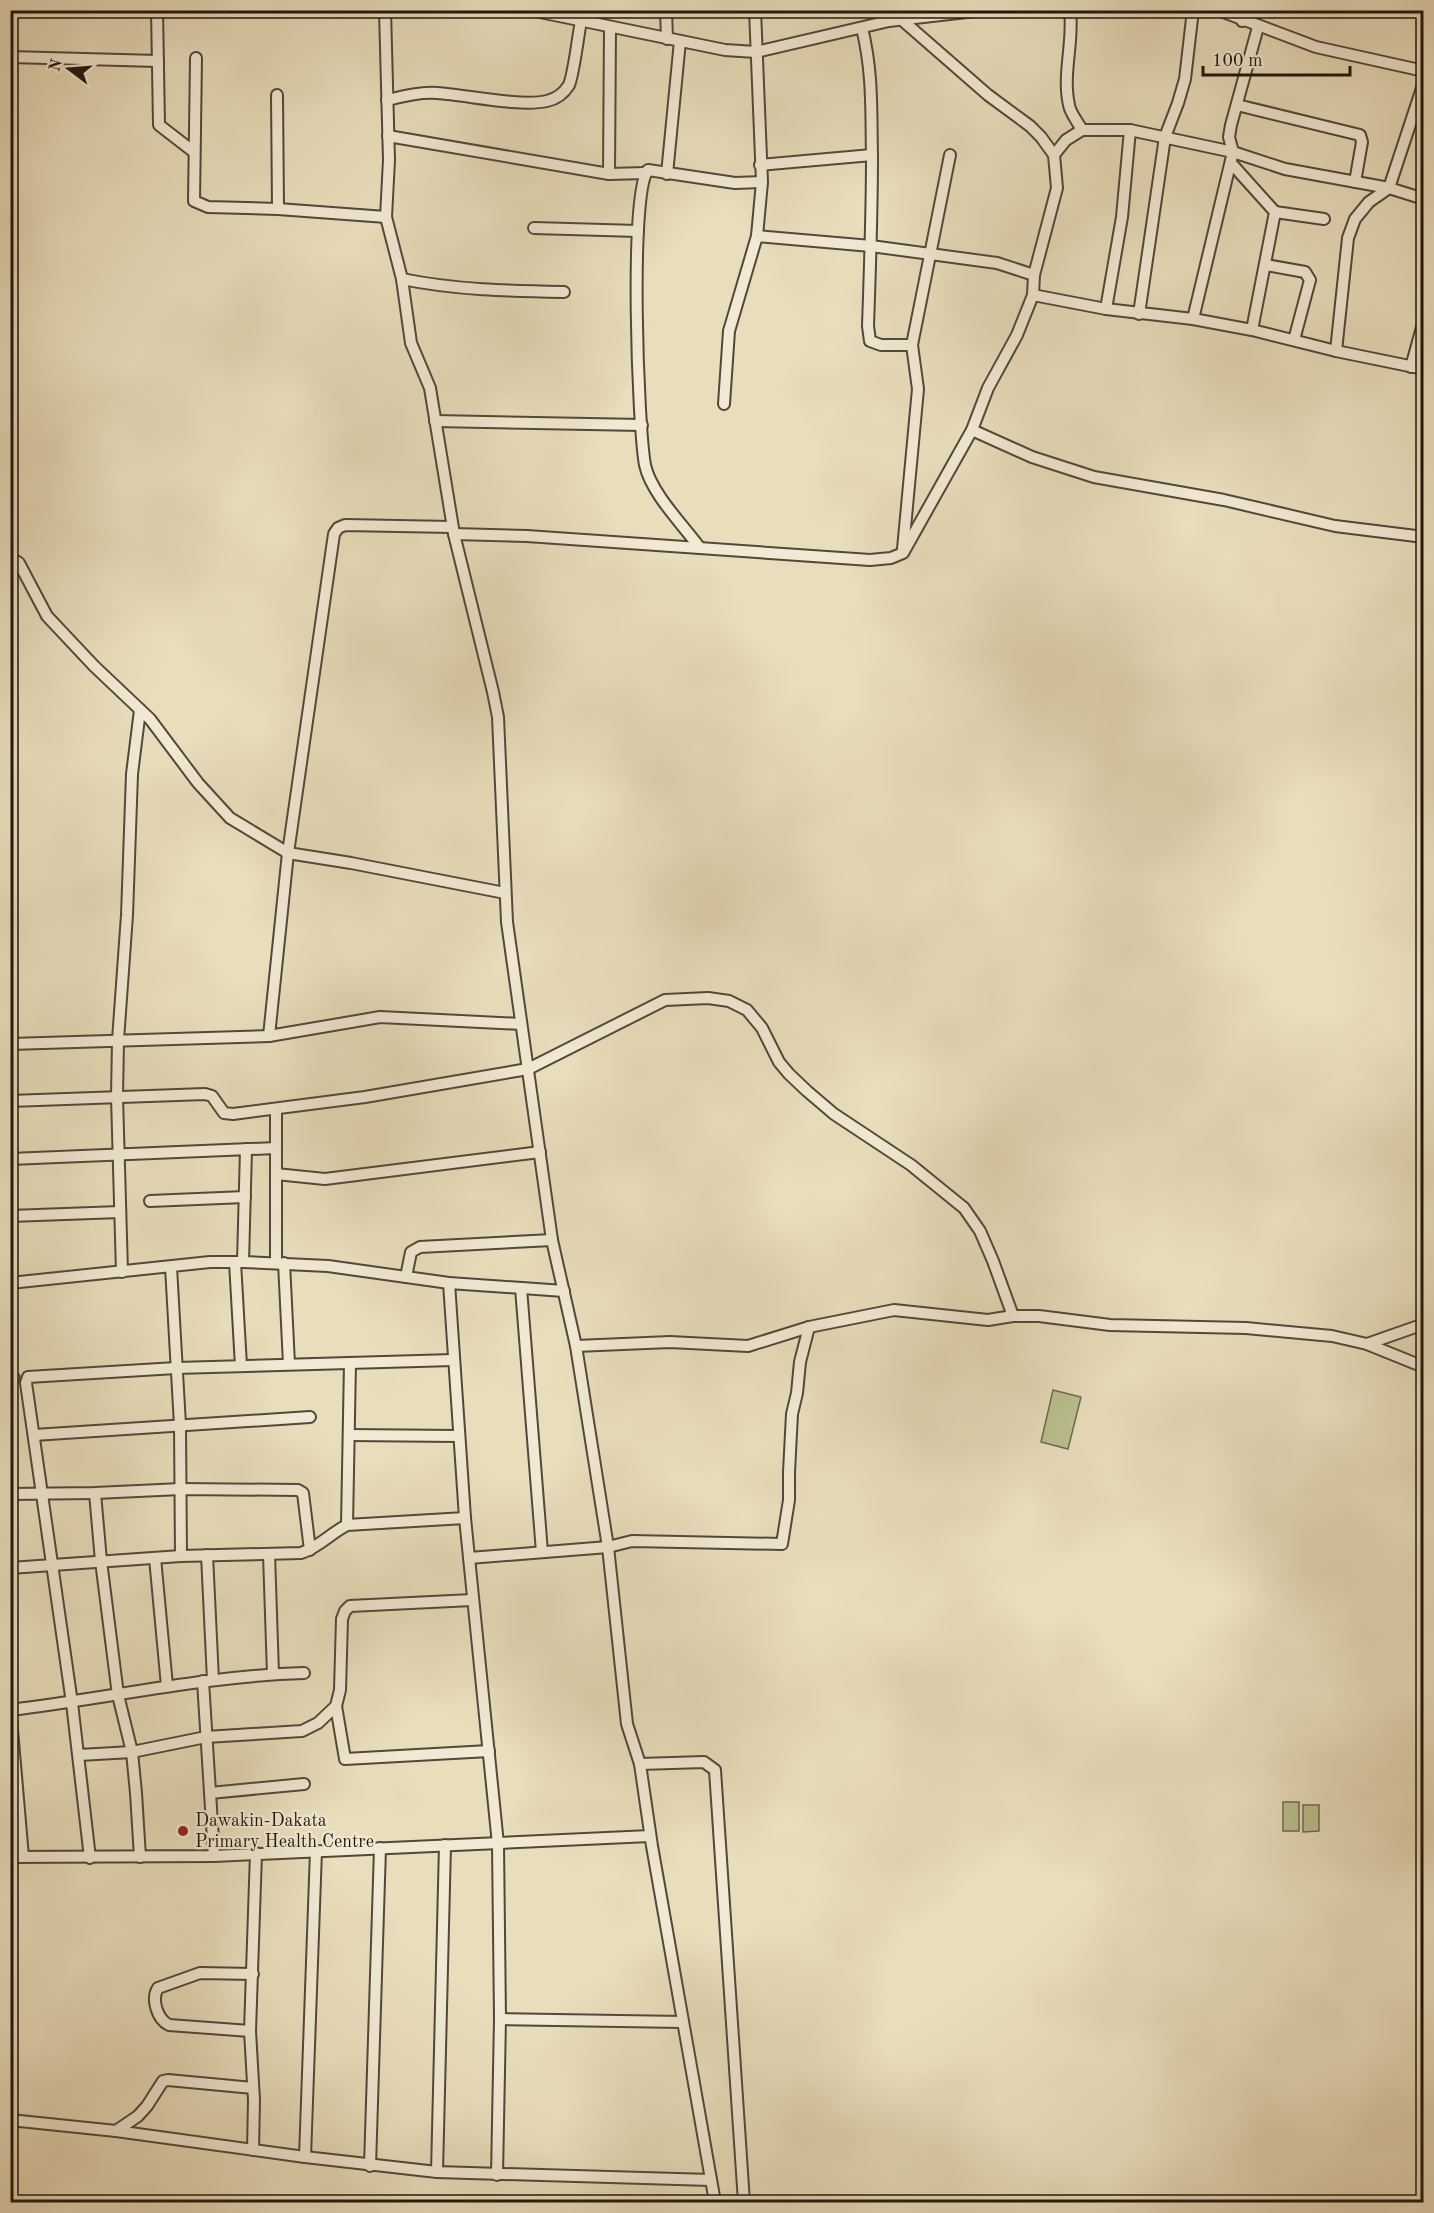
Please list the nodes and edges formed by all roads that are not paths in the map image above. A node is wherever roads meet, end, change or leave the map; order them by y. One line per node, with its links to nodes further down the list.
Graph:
1 (157, 10): 23 (street)
2 (385, 10): 27 (street)
3 (530, 10): 13 (street)
4 (666, 10): 18 (street)
5 (755, 10): 20 (street)
6 (984, 10): 12 (street)
7 (1070, 10): 29 (street)
8 (1193, 10): 32 (street)
9 (1218, 10): 14 (street)
10 (1249, 10): 14 (street)
11 (888, 16): 12 (street); 17 (street)
12 (902, 20): 36 (street)
13 (581, 21): 15 (street); 27 (street)
14 (1242, 21): 16 (street)
15 (610, 27): 18 (street); 40 (street)
16 (1258, 27): 24 (street); 28 (street)
17 (862, 28): 20 (street); 34 (street)
18 (667, 39): 19 (street)
19 (680, 41): 20 (street); 41 (street)
20 (756, 52): 38 (street)
21 (10, 57): 23 (street)
22 (196, 58): 33 (street)
23 (158, 61): 33 (street)
24 (1424, 71)
25 (1424, 82): 44 (street)
26 (278, 95): 46 (street)
27 (387, 100): 31 (street)
28 (1237, 105): 37 (street); 43 (street)
29 (1082, 130): 30 (street); 36 (street)
30 (1130, 130): 32 (street); 60 (street)
31 (388, 136): 40 (street); 48 (street)
32 (1165, 136): 37 (street); 61 (street)
33 (194, 152): 46 (street)
34 (872, 155): 38 (street); 53 (street)
35 (950, 155): 54 (street)
36 (1053, 155): 56 (street)
37 (1232, 158): 43 (street); 47 (street); 62 (street)
38 (760, 165): 42 (street)
39 (645, 173): 40 (street); 41 (street); 51 (street)
40 (609, 174)
41 (667, 174): 42 (street)
42 (762, 182): 52 (street)
43 (1355, 182): 44 (street)
44 (1389, 188): 45 (street); 67 (street)
45 (1424, 199)
46 (278, 209): 48 (street)
47 (1275, 212): 49 (street); 55 (street)
48 (386, 217): 57 (street)
49 (1324, 219)
50 (534, 228): 51 (street)
51 (638, 231): 72 (street)
52 (757, 236): 53 (street); 70 (street)
53 (871, 246): 54 (street); 66 (street)
54 (930, 254): 56 (street); 66 (street)
55 (1266, 266): 64 (street); 65 (street)
56 (1034, 275): 59 (street)
57 (402, 279): 58 (street); 71 (street)
58 (564, 292)
59 (1033, 295): 60 (street); 73 (street)
60 (1106, 309): 61 (street)
61 (1139, 314): 62 (street)
62 (1193, 319): 64 (street)
63 (1424, 320): 68 (street)
64 (1252, 330): 65 (street)
65 (1294, 340): 67 (street)
66 (912, 345): 77 (street)
67 (1336, 351): 68 (street)
68 (1411, 367): 69 (street)
69 (1424, 369)
70 (724, 404)
71 (435, 421): 72 (street); 74 (street)
72 (642, 425): 76 (street)
73 (972, 430): 75 (street); 77 (street)
74 (453, 531): 76 (street); 80 (street); 81 (street)
75 (1424, 537)
76 (700, 548): 77 (street)
77 (903, 553)
78 (10, 556): 79 (street)
79 (140, 710): 80 (street); 84 (street)
80 (288, 853): 81 (street); 83 (street)
81 (505, 893): 82 (street)
82 (521, 1024): 83 (street); 86 (street)
83 (269, 1035): 84 (street)
84 (118, 1040): 85 (street); 87 (street)
85 (10, 1044)
86 (528, 1069): 89 (street); 92 (street); 110 (street)
87 (117, 1097): 88 (street); 89 (street); 93 (street)
88 (10, 1101)
89 (276, 1108): 90 (street)
90 (276, 1148): 91 (street); 95 (street)
91 (246, 1149): 93 (street); 96 (street)
92 (540, 1152): 95 (street); 100 (street)
93 (119, 1155): 94 (street); 98 (street)
94 (10, 1159)
95 (276, 1174): 102 (street)
96 (245, 1197): 97 (street); 101 (street)
97 (150, 1201)
98 (120, 1212): 99 (street); 104 (street)
99 (10, 1216)
100 (552, 1240): 105 (street); 109 (street)
101 (239, 1262): 102 (street); 103 (street); 118 (street)
102 (280, 1263): 105 (street); 117 (street)
103 (171, 1266): 104 (street); 120 (street)
104 (122, 1272): 106 (street)
105 (406, 1277): 107 (street)
106 (10, 1283)
107 (449, 1283): 108 (street); 115 (street)
108 (521, 1288): 109 (street); 134 (street)
109 (564, 1290): 114 (street)
110 (1012, 1316): 112 (street); 113 (street)
111 (1424, 1324): 113 (street)
112 (809, 1327): 114 (street); 132 (street)
113 (1366, 1344): 119 (street)
114 (576, 1346): 132 (street)
115 (453, 1360): 116 (street); 125 (street)
116 (350, 1363): 117 (street); 124 (street)
117 (289, 1365): 118 (street)
118 (241, 1366): 120 (street)
119 (1424, 1366)
120 (176, 1368): 122 (street); 123 (street)
121 (310, 1418): 122 (street)
122 (180, 1425): 123 (street); 126 (street)
123 (34, 1435): 129 (street)
124 (349, 1435): 125 (street); 131 (street)
125 (458, 1436): 130 (street)
126 (181, 1489): 127 (street); 133 (street); 137 (street)
127 (95, 1493): 129 (street); 140 (street)
128 (10, 1494): 129 (street)
129 (42, 1494): 141 (street)
130 (465, 1518): 131 (street); 139 (street)
131 (347, 1525): 133 (street)
132 (608, 1547): 134 (street); 156 (street)
133 (310, 1550): 135 (street)
134 (542, 1552): 139 (street)
135 (269, 1554): 136 (street); 145 (street)
136 (207, 1555): 137 (street); 146 (street)
137 (181, 1556): 138 (street)
138 (155, 1558): 140 (street); 147 (street)
139 (469, 1558): 143 (street)
140 (100, 1561): 141 (street); 148 (street)
141 (52, 1565): 142 (street); 149 (street)
142 (10, 1568)
143 (472, 1600): 150 (street); 153 (street)
144 (304, 1673): 145 (street)
145 (273, 1674): 146 (street)
146 (208, 1680): 147 (street); 152 (street)
147 (166, 1686): 148 (street)
148 (118, 1695): 149 (street); 154 (street)
149 (72, 1703): 151 (street); 155 (street)
150 (336, 1706): 152 (street); 153 (street)
151 (11, 1709): 158 (street)
152 (206, 1737): 154 (street); 159 (street)
153 (489, 1751): 161 (street)
154 (132, 1752): 155 (street); 169 (street)
155 (79, 1755): 170 (street)
156 (640, 1764): 160 (street); 185 (street)
157 (304, 1784): 159 (street)
158 (14, 1787): 168 (street)
159 (210, 1794): 166 (street)
160 (650, 1836): 161 (street); 173 (street)
161 (498, 1844): 162 (street); 172 (street)
162 (445, 1845): 163 (street); 181 (street)
163 (380, 1848): 164 (street); 180 (street)
164 (316, 1851): 165 (street); 179 (street)
165 (256, 1854): 166 (street); 171 (street)
166 (214, 1856): 169 (street)
167 (10, 1857): 168 (street)
168 (23, 1857): 170 (street)
169 (140, 1857): 170 (street)
170 (90, 1858)
171 (254, 1974): 174 (street); 174 (street)
172 (500, 2019): 173 (street); 182 (street)
173 (683, 2022): 183 (street)
174 (250, 2031): 175 (street)
175 (253, 2088): 177 (street); 178 (street)
176 (10, 2120): 177 (street)
177 (116, 2131): 178 (street)
178 (253, 2150): 179 (street)
179 (305, 2157): 180 (street)
180 (370, 2166): 181 (street)
181 (437, 2172): 182 (street)
182 (497, 2175): 183 (street)
183 (711, 2180): 184 (street)
184 (715, 2202)
185 (744, 2202)

